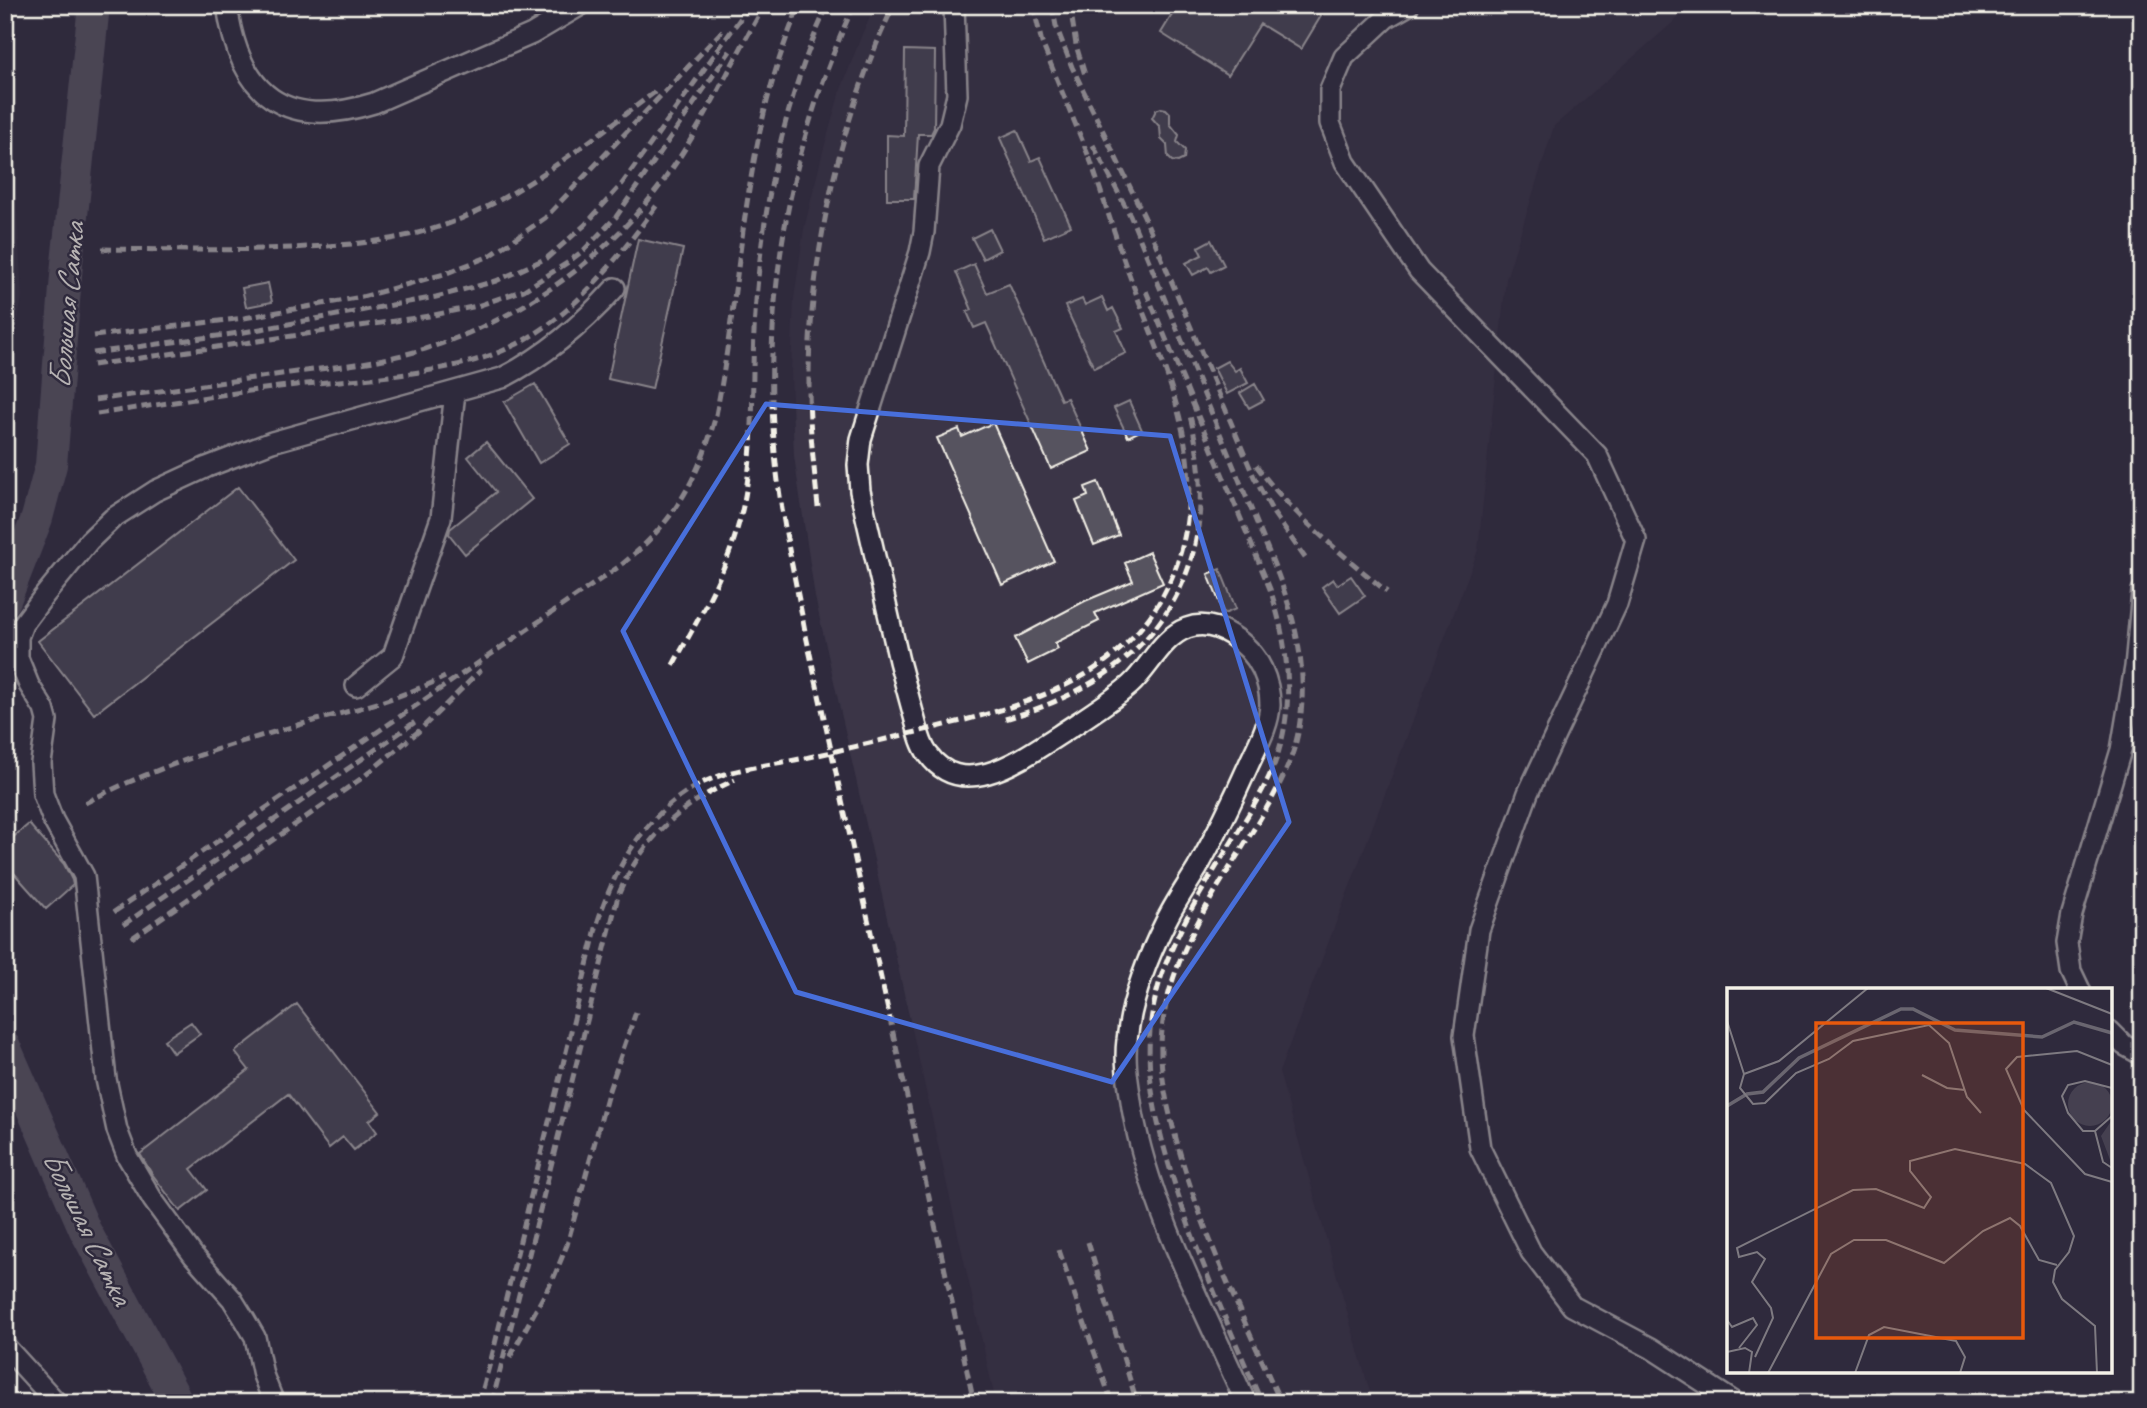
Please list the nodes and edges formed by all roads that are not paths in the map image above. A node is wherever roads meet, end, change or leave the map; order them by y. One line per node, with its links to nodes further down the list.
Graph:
1 (227, 5): 2 (lane)
2 (581, 5)
3 (954, 5): 15 (lane)
4 (1409, 5): 16 (lane)
5 (615, 288): 6 (lane)
6 (455, 392): 8 (lane); 14 (lane)
7 (2142, 591): 9 (lane)
8 (356, 686)
9 (2079, 988)
10 (2112, 1033): 11 (lane)
11 (2142, 1055)
12 (5, 1346): 13 (lane)
13 (57, 1403)
14 (274, 1403)
15 (1246, 1403)
16 (1736, 1403)

